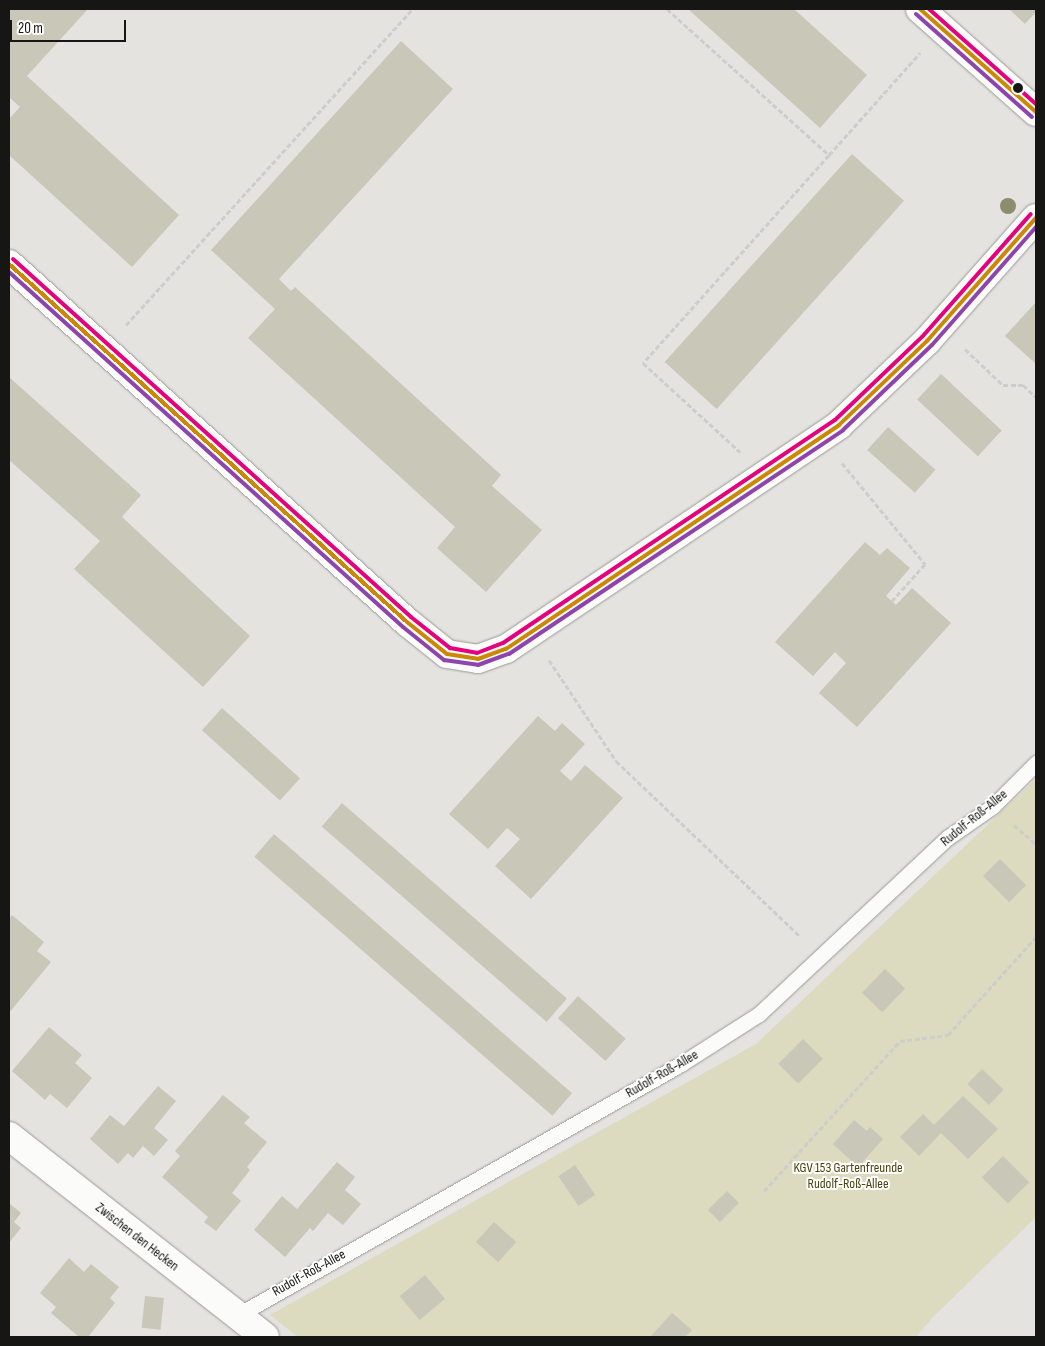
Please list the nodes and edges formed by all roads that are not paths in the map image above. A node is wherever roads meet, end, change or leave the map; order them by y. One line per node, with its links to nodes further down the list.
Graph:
1 (920, 9): 2 (street)
2 (1036, 112)
3 (1036, 218): 4 (street)
4 (9, 264)
5 (1036, 763): 7 (lane, Rudolf-Roß-Allee)
6 (9, 1136): 7 (street, Zwischen den Hecken)
7 (238, 1315): 8 (street, Zwischen den Hecken)
8 (265, 1337)

